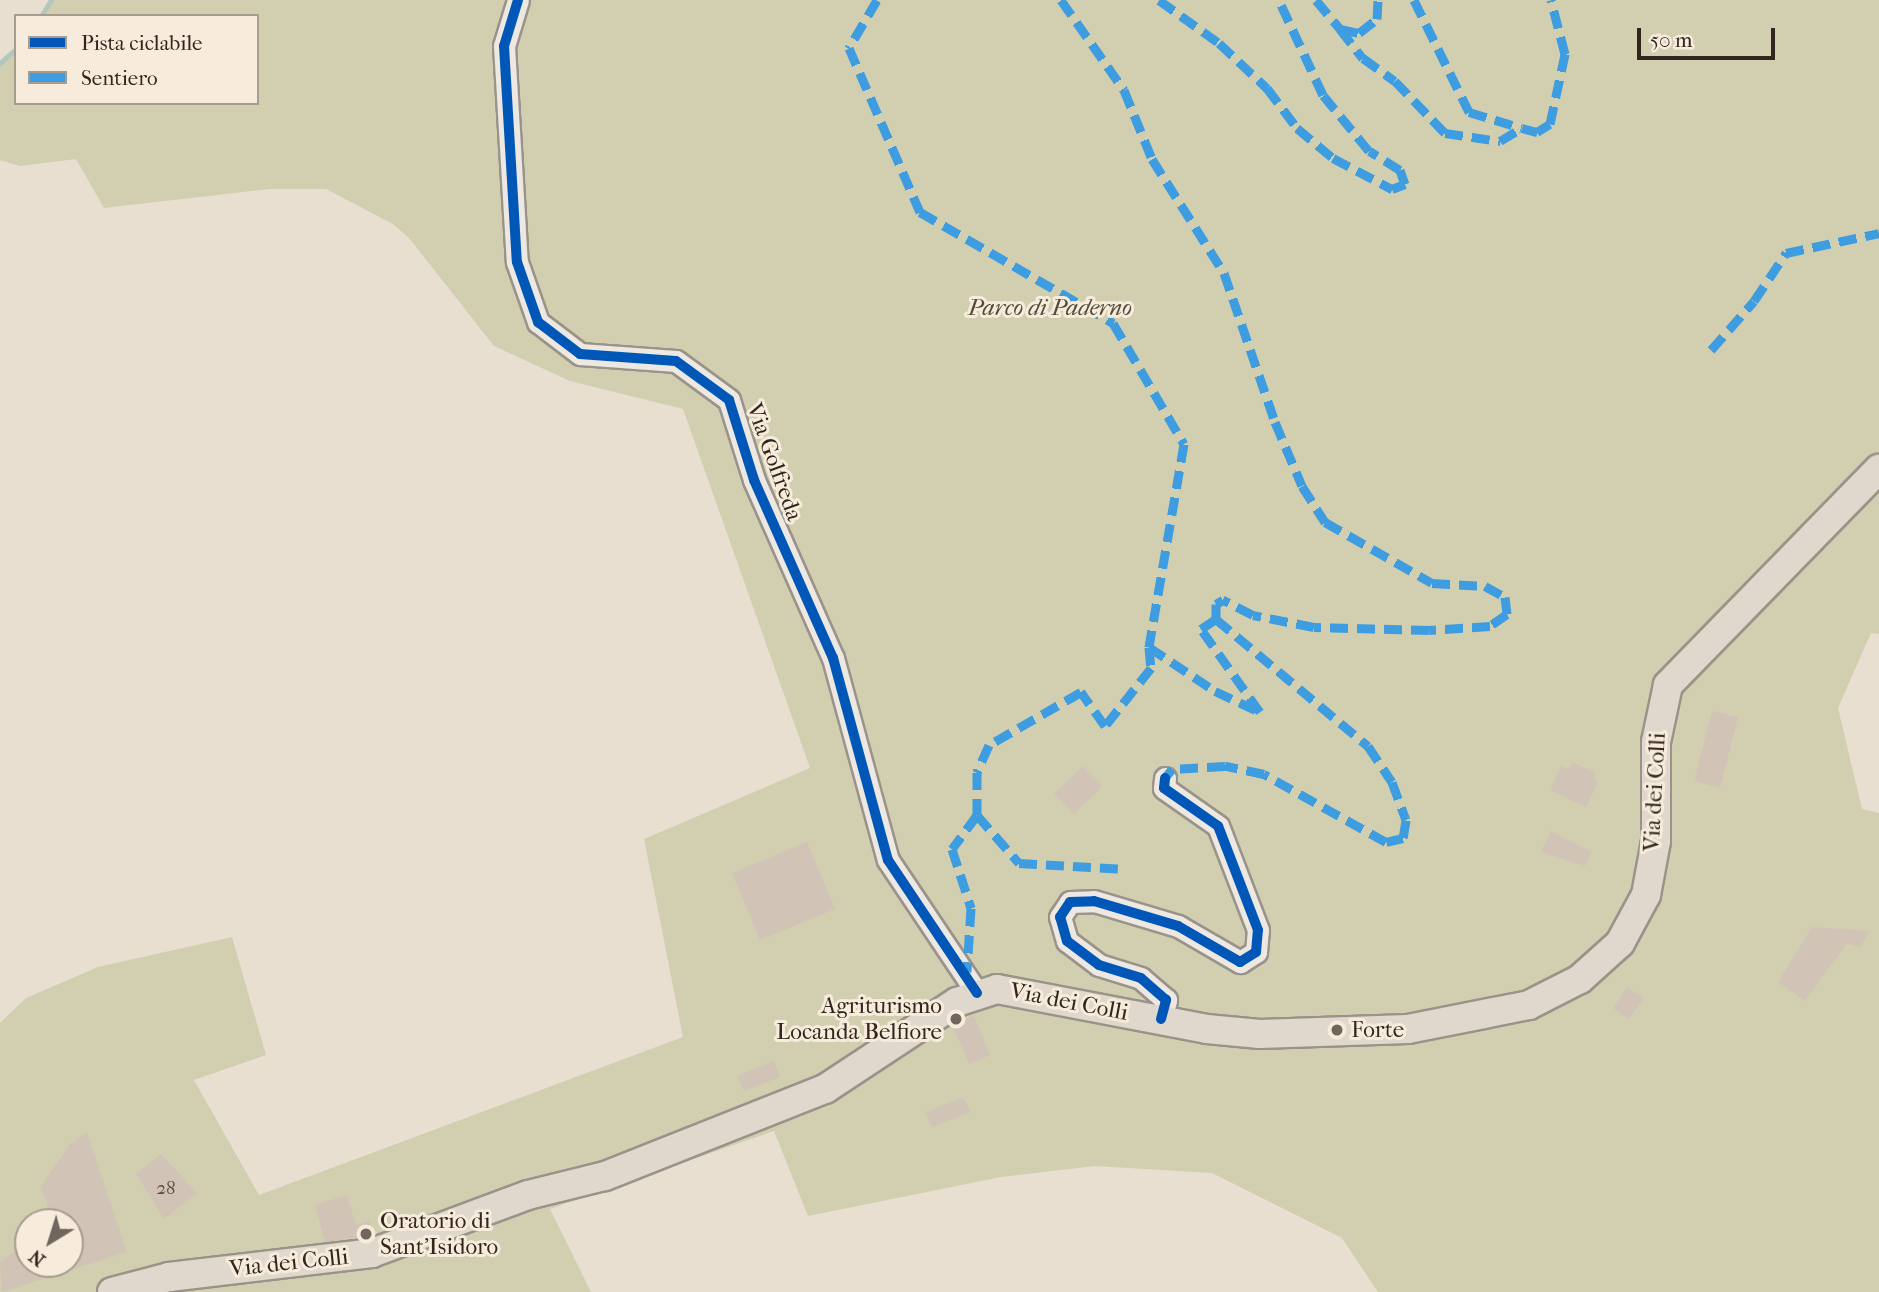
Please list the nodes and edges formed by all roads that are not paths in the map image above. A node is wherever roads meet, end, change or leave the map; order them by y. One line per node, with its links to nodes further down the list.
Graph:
1 (518, 0): 4 (street, Via Golfreda)
2 (1879, 469): 5 (main road, Via dei Colli)
3 (1165, 778): 5 (street)
4 (976, 993): 5 (main road, Via dei Colli); 6 (main road, Via dei Colli)
5 (1161, 1019)
6 (112, 1292)

